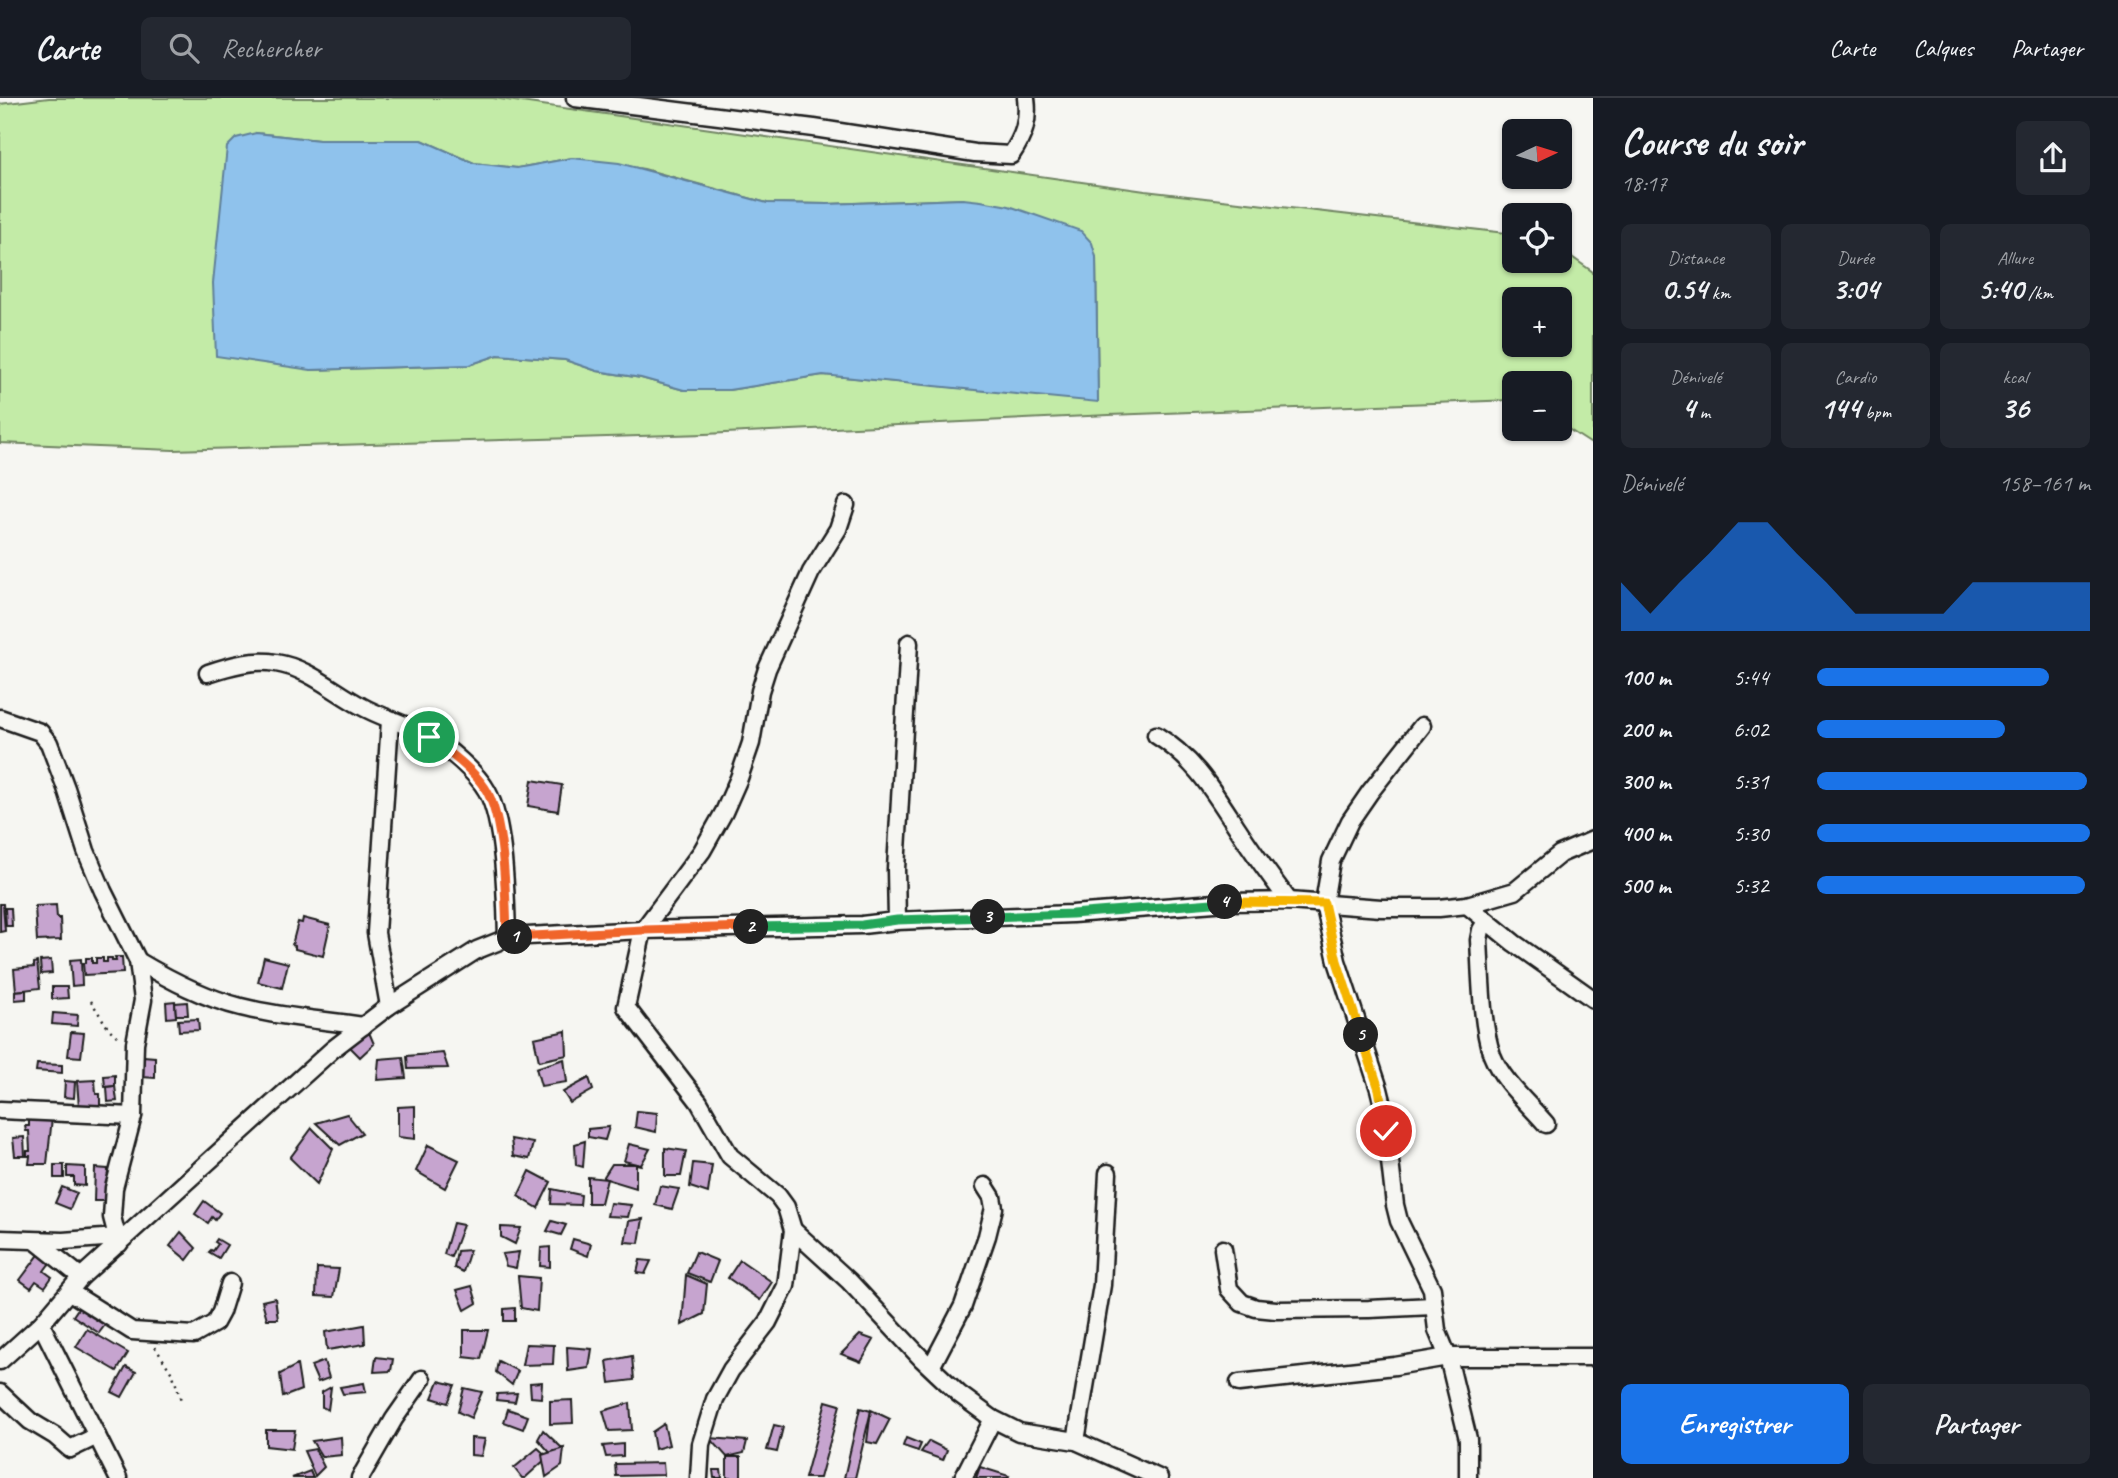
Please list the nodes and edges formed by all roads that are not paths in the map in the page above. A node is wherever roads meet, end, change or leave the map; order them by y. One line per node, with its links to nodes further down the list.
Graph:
1 (575, 98): 2 (street)
2 (1026, 98)
3 (846, 505): 16 (street)
4 (909, 643): 14 (street)
5 (208, 674): 7 (street)
6 (0, 718): 18 (street)
7 (390, 721): 17 (street); 20 (street)
8 (1422, 726): 12 (street)
9 (1156, 735): 11 (street)
10 (1593, 840): 13 (street)
11 (1289, 901): 12 (street); 14 (street)
12 (1324, 903): 13 (street); 35 (street)
13 (1468, 905): 15 (street)
14 (897, 920): 16 (street)
15 (1486, 922): 19 (street); 24 (street)
16 (643, 930): 17 (street); 27 (street)
17 (507, 938): 20 (street)
18 (138, 961): 21 (street); 23 (street)
19 (1593, 999)
20 (389, 1006): 21 (street)
21 (363, 1026): 30 (street)
22 (0, 1110): 23 (street)
23 (133, 1116): 30 (street)
24 (1546, 1124)
25 (1108, 1173): 46 (street)
26 (985, 1186): 40 (street)
27 (793, 1230): 40 (street); 49 (street)
28 (0, 1239): 29 (street)
29 (36, 1241): 30 (street); 32 (street)
30 (118, 1241): 32 (street)
31 (1223, 1250): 35 (street)
32 (81, 1278): 34 (street)
33 (230, 1283): 34 (street)
34 (70, 1292): 36 (street)
35 (1433, 1306): 37 (street)
36 (41, 1324): 39 (street); 45 (street)
37 (1448, 1357): 38 (street); 42 (street); 52 (street)
38 (1593, 1357)
39 (0, 1361)
40 (931, 1367): 44 (street)
41 (422, 1379): 48 (street)
42 (1239, 1383)
43 (0, 1393): 45 (street)
44 (993, 1419): 46 (street); 50 (street)
45 (97, 1436): 47 (street)
46 (1076, 1441): 51 (street)
47 (118, 1478)
48 (360, 1478)
49 (699, 1478)
50 (964, 1478)
51 (1159, 1478)
52 (1468, 1478)

